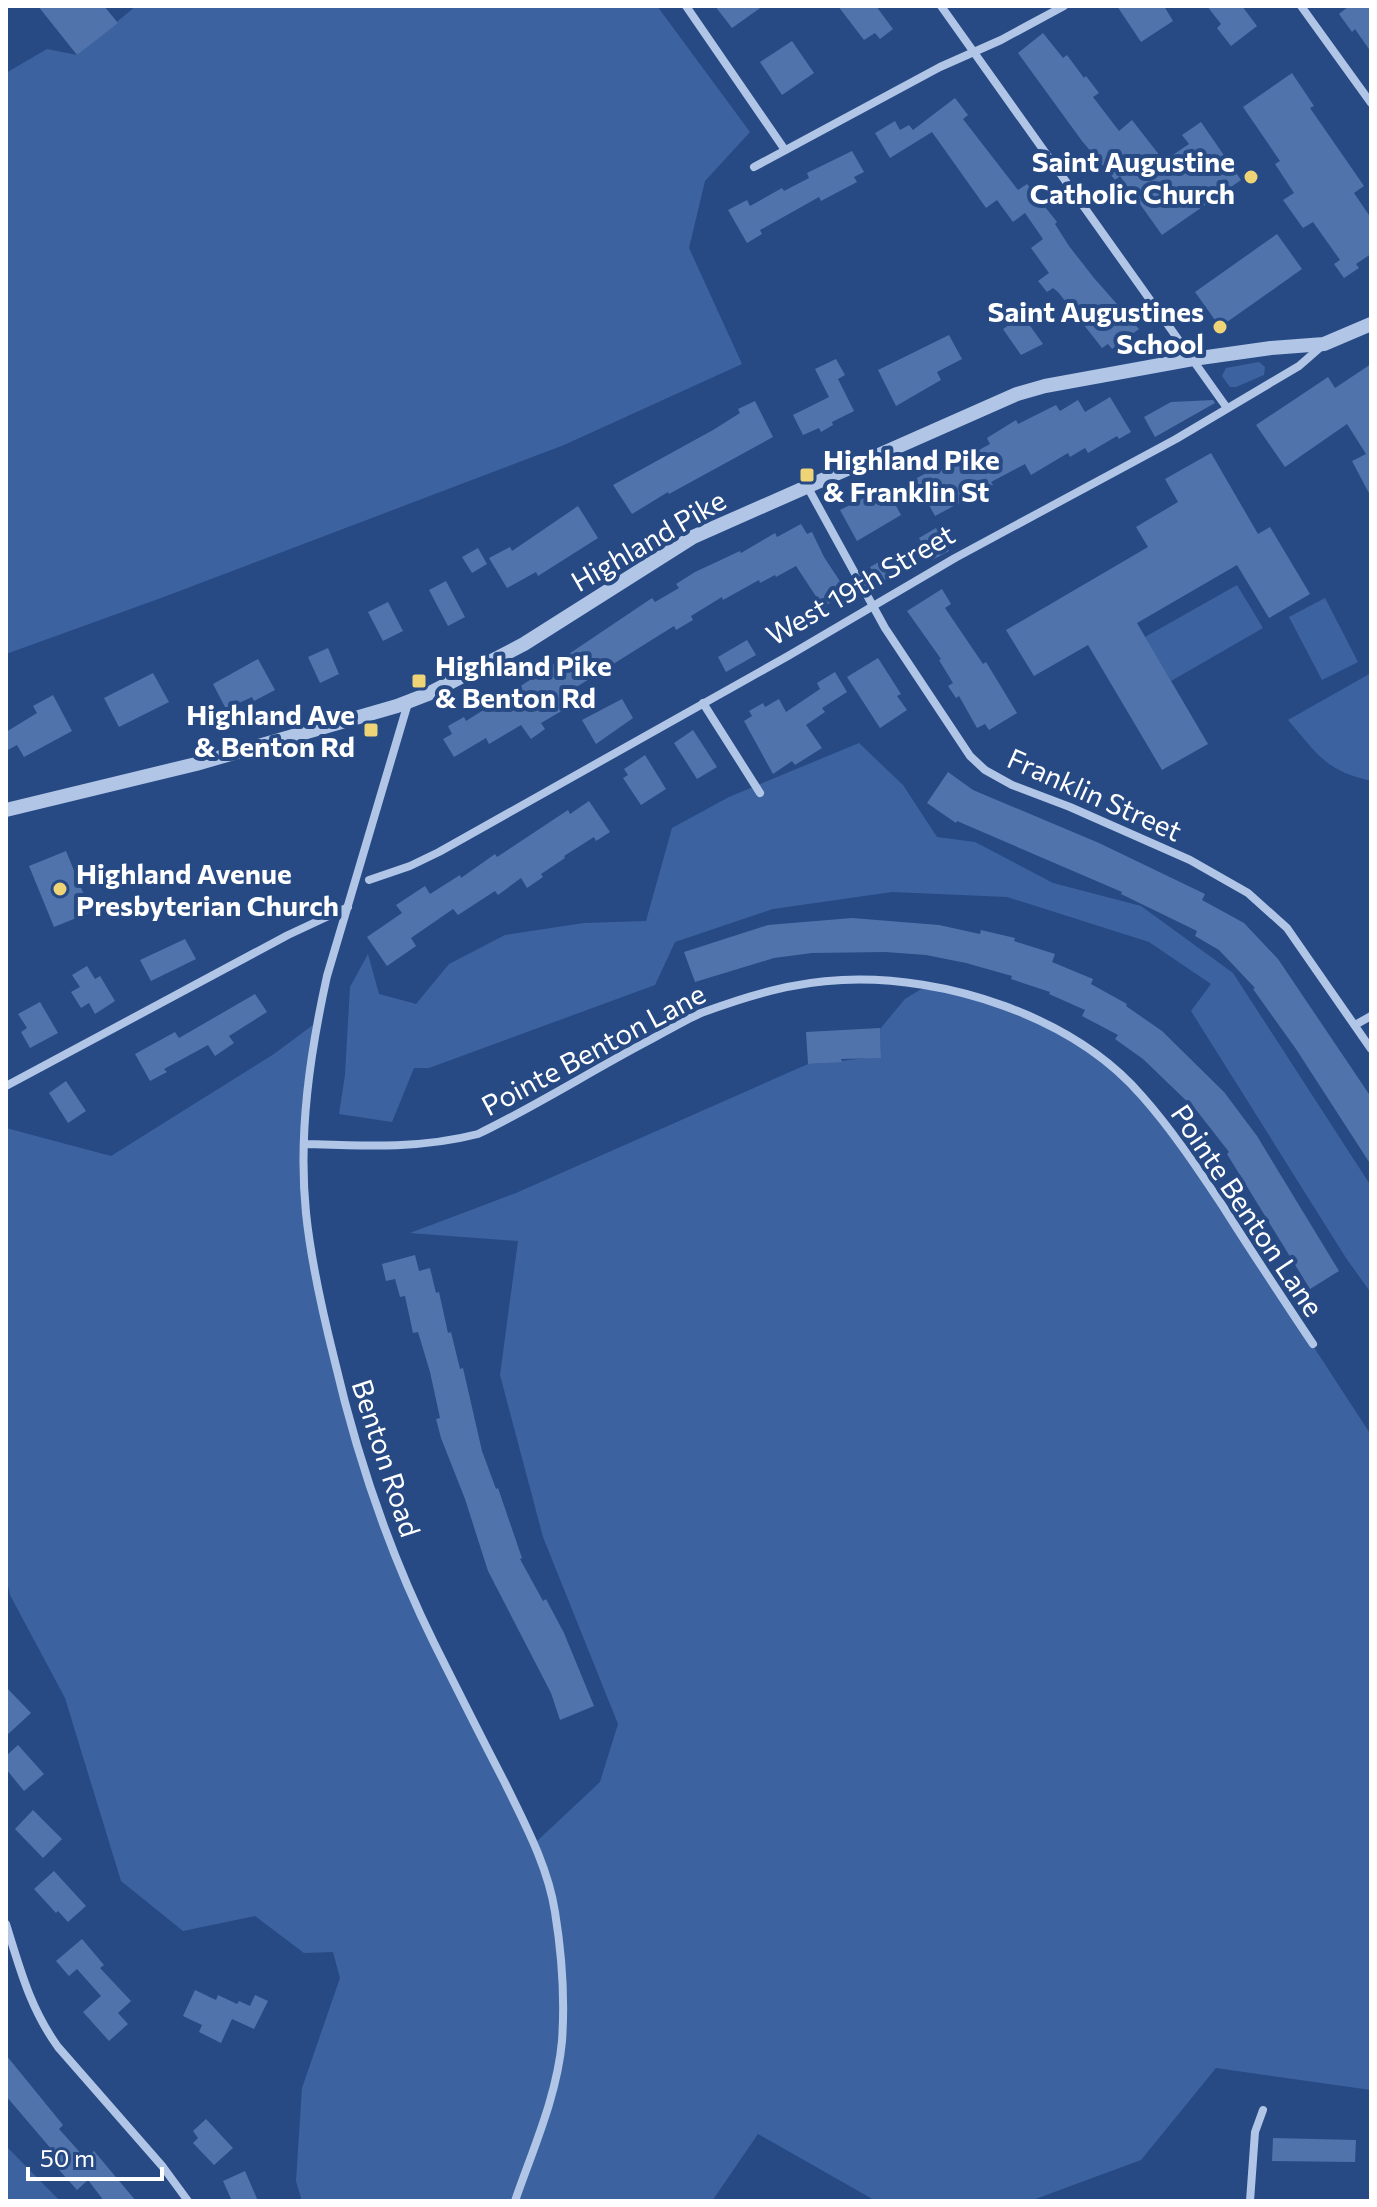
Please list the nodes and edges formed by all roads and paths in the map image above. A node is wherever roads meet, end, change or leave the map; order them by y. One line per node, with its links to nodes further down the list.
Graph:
1 (686, 6): 7 (street)
2 (941, 6): 5 (street)
3 (1064, 6): 5 (street)
4 (1301, 6): 6 (street)
5 (973, 52): 7 (street); 11 (street)
6 (1371, 103)
7 (785, 150): 8 (street)
8 (754, 167)
9 (1371, 324): 10 (street, West 19th Street)
10 (1324, 344): 11 (street, Highland Pike); 12 (street, West 19th Street)
11 (1193, 359): 12 (street); 13 (street, Highland Pike)
12 (1227, 408): 14 (street, West 19th Street)
13 (807, 485): 14 (street, Franklin Street); 15 (street, Highland Pike)
14 (873, 605): 16 (street, West 19th Street); 22 (street, Franklin Street)
15 (409, 702): 18 (street, Highland Pike); 20 (street, Benton Road)
16 (703, 703): 17 (street); 19 (street, West 19th Street)
17 (760, 793)
18 (6, 810)
19 (369, 880)
20 (348, 907): 24 (street); 25 (street, Benton Road)
21 (1371, 1016): 22 (street)
22 (1355, 1025): 23 (street, Franklin Street)
23 (1371, 1049)
24 (6, 1086)
25 (305, 1144): 26 (street, Pointe Benton Lane); 30 (street, Benton Road)
26 (1313, 1344)
27 (6, 1924): 29 (street)
28 (1263, 2110): 31 (street)
29 (188, 2201)
30 (515, 2201)
31 (1250, 2201)

